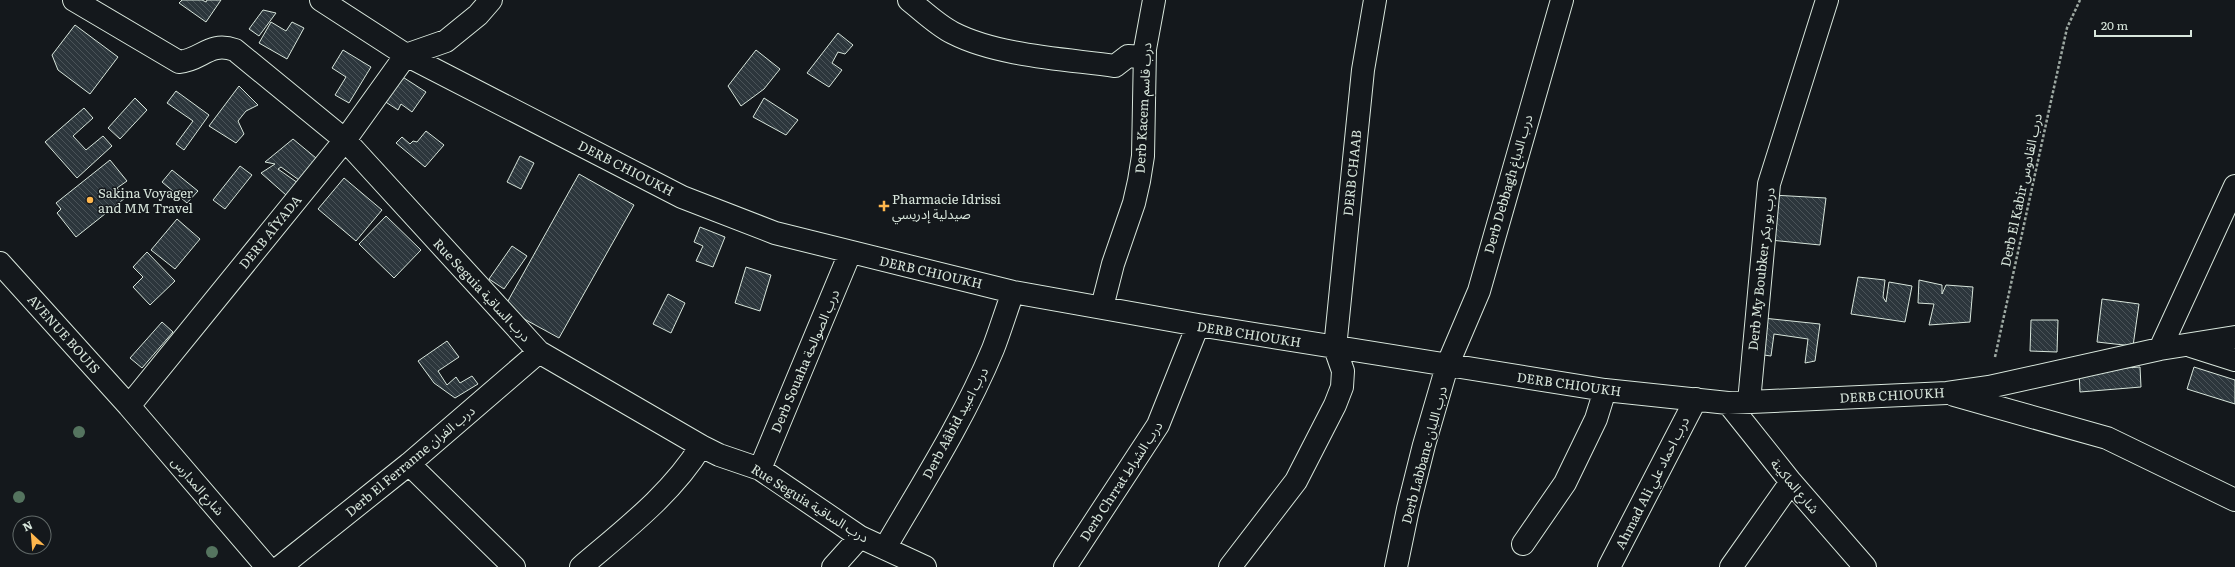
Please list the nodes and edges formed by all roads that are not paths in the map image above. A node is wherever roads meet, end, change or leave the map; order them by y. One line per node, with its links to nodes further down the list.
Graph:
1 (74, 0): 11 (street, Rue Seguia درب الساقية)
2 (321, 0): 9 (street, DERB CHIOUKH)
3 (491, 0): 9 (street)
4 (909, 0): 10 (street)
5 (1154, 0): 10 (street, Derb Kacem درب قاسم)
6 (1375, 0): 20 (street, DERB CHAAB)
7 (1562, 0): 24 (street, Derb Debbagh درب الدباغ)
8 (1827, 0): 28 (street, Derb My Boubker درب بو بكر)
9 (406, 55): 11 (street, DERB AÎYADA); 13 (street, DERB CHIOUKH)
10 (1144, 57): 16 (street, Derb Kacem درب قاسم)
11 (345, 140): 22 (street, Rue Seguia درب الساقية); 29 (street, DERB AÎYADA)
12 (2235, 186): 21 (street)
13 (850, 253): 15 (street, DERB CHIOUKH); 32 (street, Derb Souaha درب الصوالحة)
14 (0, 263): 29 (street, AVENUE BOUIS)
15 (1013, 292): 16 (street, DERB CHIOUKH); 37 (street, Derb Aâbid درب اعبيد)
16 (1102, 307): 17 (street, DERB CHIOUKH)
17 (1198, 325): 20 (street, DERB CHIOUKH); 44 (street, Derb Chrrat درب الشراط)
18 (2235, 337): 19 (street, DERB CHIOUKH)
19 (2186, 345): 21 (street, DERB CHIOUKH); 23 (street)
20 (1335, 348): 24 (street, DERB CHIOUKH); 45 (street)
21 (2160, 349): 26 (street, DERB CHIOUKH)
22 (539, 352): 30 (street, Rue Seguia درب الساقية); 31 (street, Derb El Ferranne درب الفران)
23 (2235, 360)
24 (1447, 366): 25 (street, DERB CHIOUKH); 46 (street, Derb Labbane درب اللبان)
25 (1605, 390): 27 (street, DERB CHIOUKH); 36 (street)
26 (1947, 393): 28 (street, DERB CHIOUKH); 34 (street)
27 (1696, 399): 28 (street, DERB CHIOUKH); 47 (street, Ahmad Ali درب احماد علي)
28 (1739, 402): 33 (street, شارع الماكينة)
29 (129, 406): 38 (street, شارع المدارس)
30 (701, 446): 32 (street, Rue Seguia درب الساقية); 41 (street)
31 (409, 464): 39 (street, Derb El Ferranne درب الفران); 40 (street)
32 (760, 469): 35 (street, Rue Seguia درب الساقية)
33 (1791, 482): 48 (street); 49 (street, شارع الماكينة)
34 (2235, 500)
35 (860, 537): 37 (street, Rue Seguia درب الساقية); 42 (street)
36 (1523, 544)
37 (885, 548): 43 (street, Rue Seguia درب الساقية)
38 (267, 567)
39 (280, 567)
40 (514, 567)
41 (581, 567)
42 (833, 567)
43 (924, 567)
44 (1065, 567)
45 (1230, 567)
46 (1396, 567)
47 (1609, 567)
48 (1731, 567)
49 (1865, 567)

